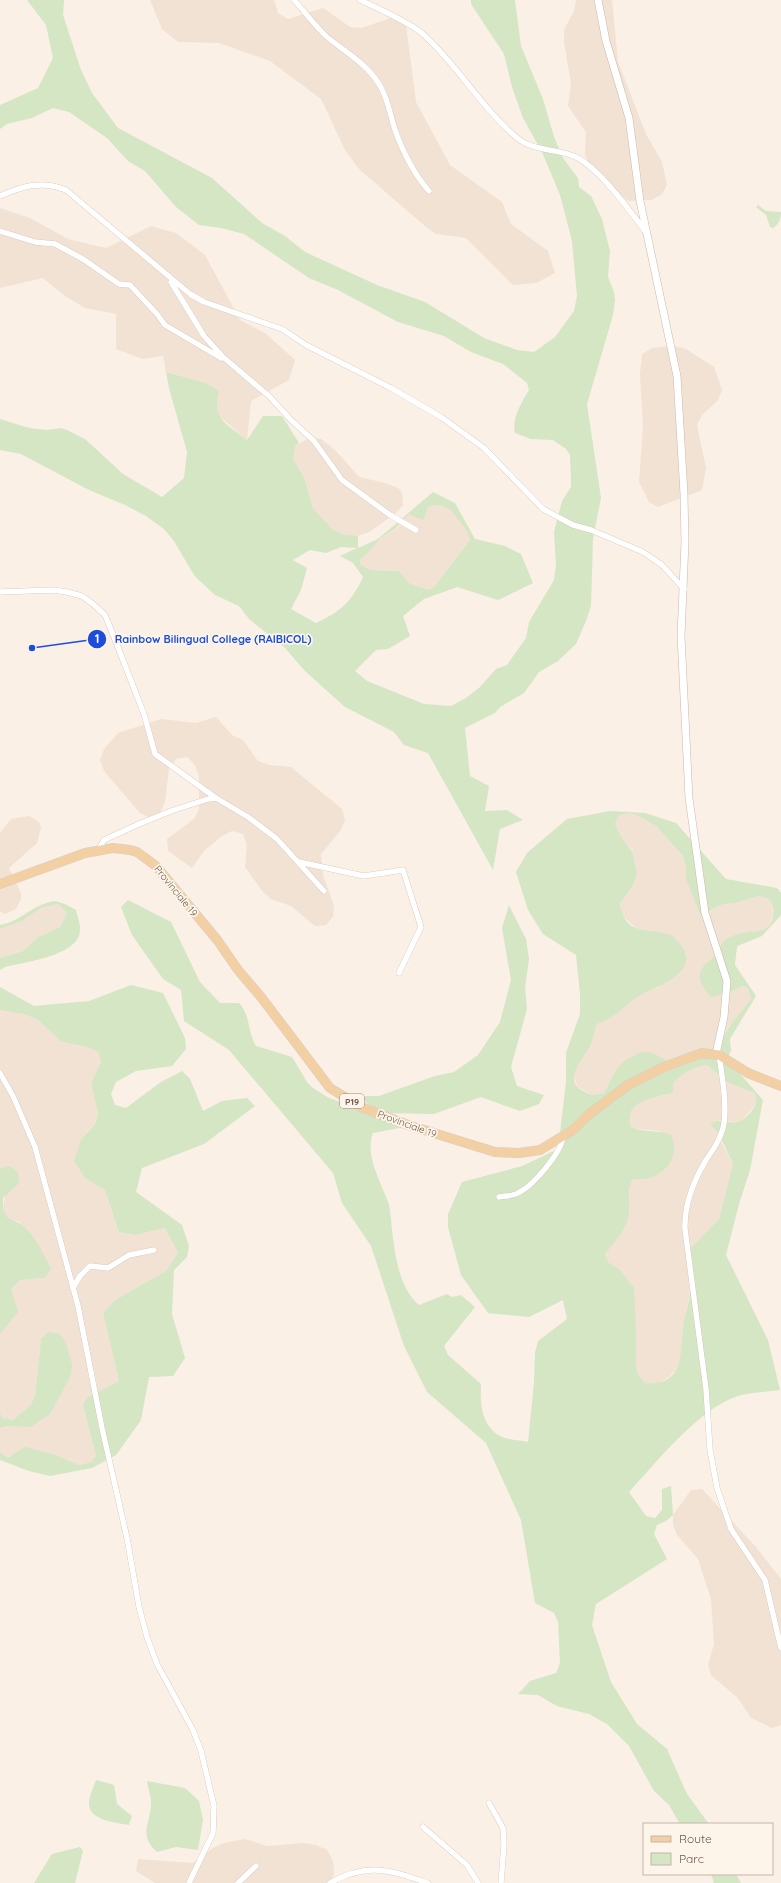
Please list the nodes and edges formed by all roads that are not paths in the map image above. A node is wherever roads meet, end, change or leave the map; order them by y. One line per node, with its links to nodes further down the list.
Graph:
1 (294, 0): 4 (street)
2 (360, 0): 7 (street)
3 (598, 0): 7 (street)
4 (429, 191)
5 (0, 196): 8 (street)
6 (0, 231): 9 (street)
7 (648, 234): 11 (street)
8 (169, 277): 9 (street); 11 (street)
9 (223, 357): 10 (street)
10 (416, 530)
11 (684, 589): 19 (street)
12 (0, 592): 13 (street)
13 (216, 798): 14 (street); 15 (street)
14 (99, 850): 16 (main road, Provinciale 19 / P19); 22 (main road, Provinciale 19 / P19)
15 (299, 862): 17 (street); 18 (street)
16 (0, 884)
17 (324, 891)
18 (399, 973)
19 (717, 1054): 21 (main road); 22 (main road, Provinciale 19 / P19); 26 (street)
20 (0, 1073): 25 (street)
21 (781, 1086)
22 (563, 1137): 23 (street)
23 (500, 1197)
24 (154, 1250): 25 (street)
25 (73, 1288): 30 (street)
26 (781, 1648)
27 (489, 1803): 35 (street)
28 (423, 1827): 34 (street)
29 (256, 1866): 31 (street)
30 (189, 1883)
31 (238, 1883)
32 (330, 1883): 33 (street)
33 (428, 1883)
34 (478, 1883)
35 (501, 1883)

